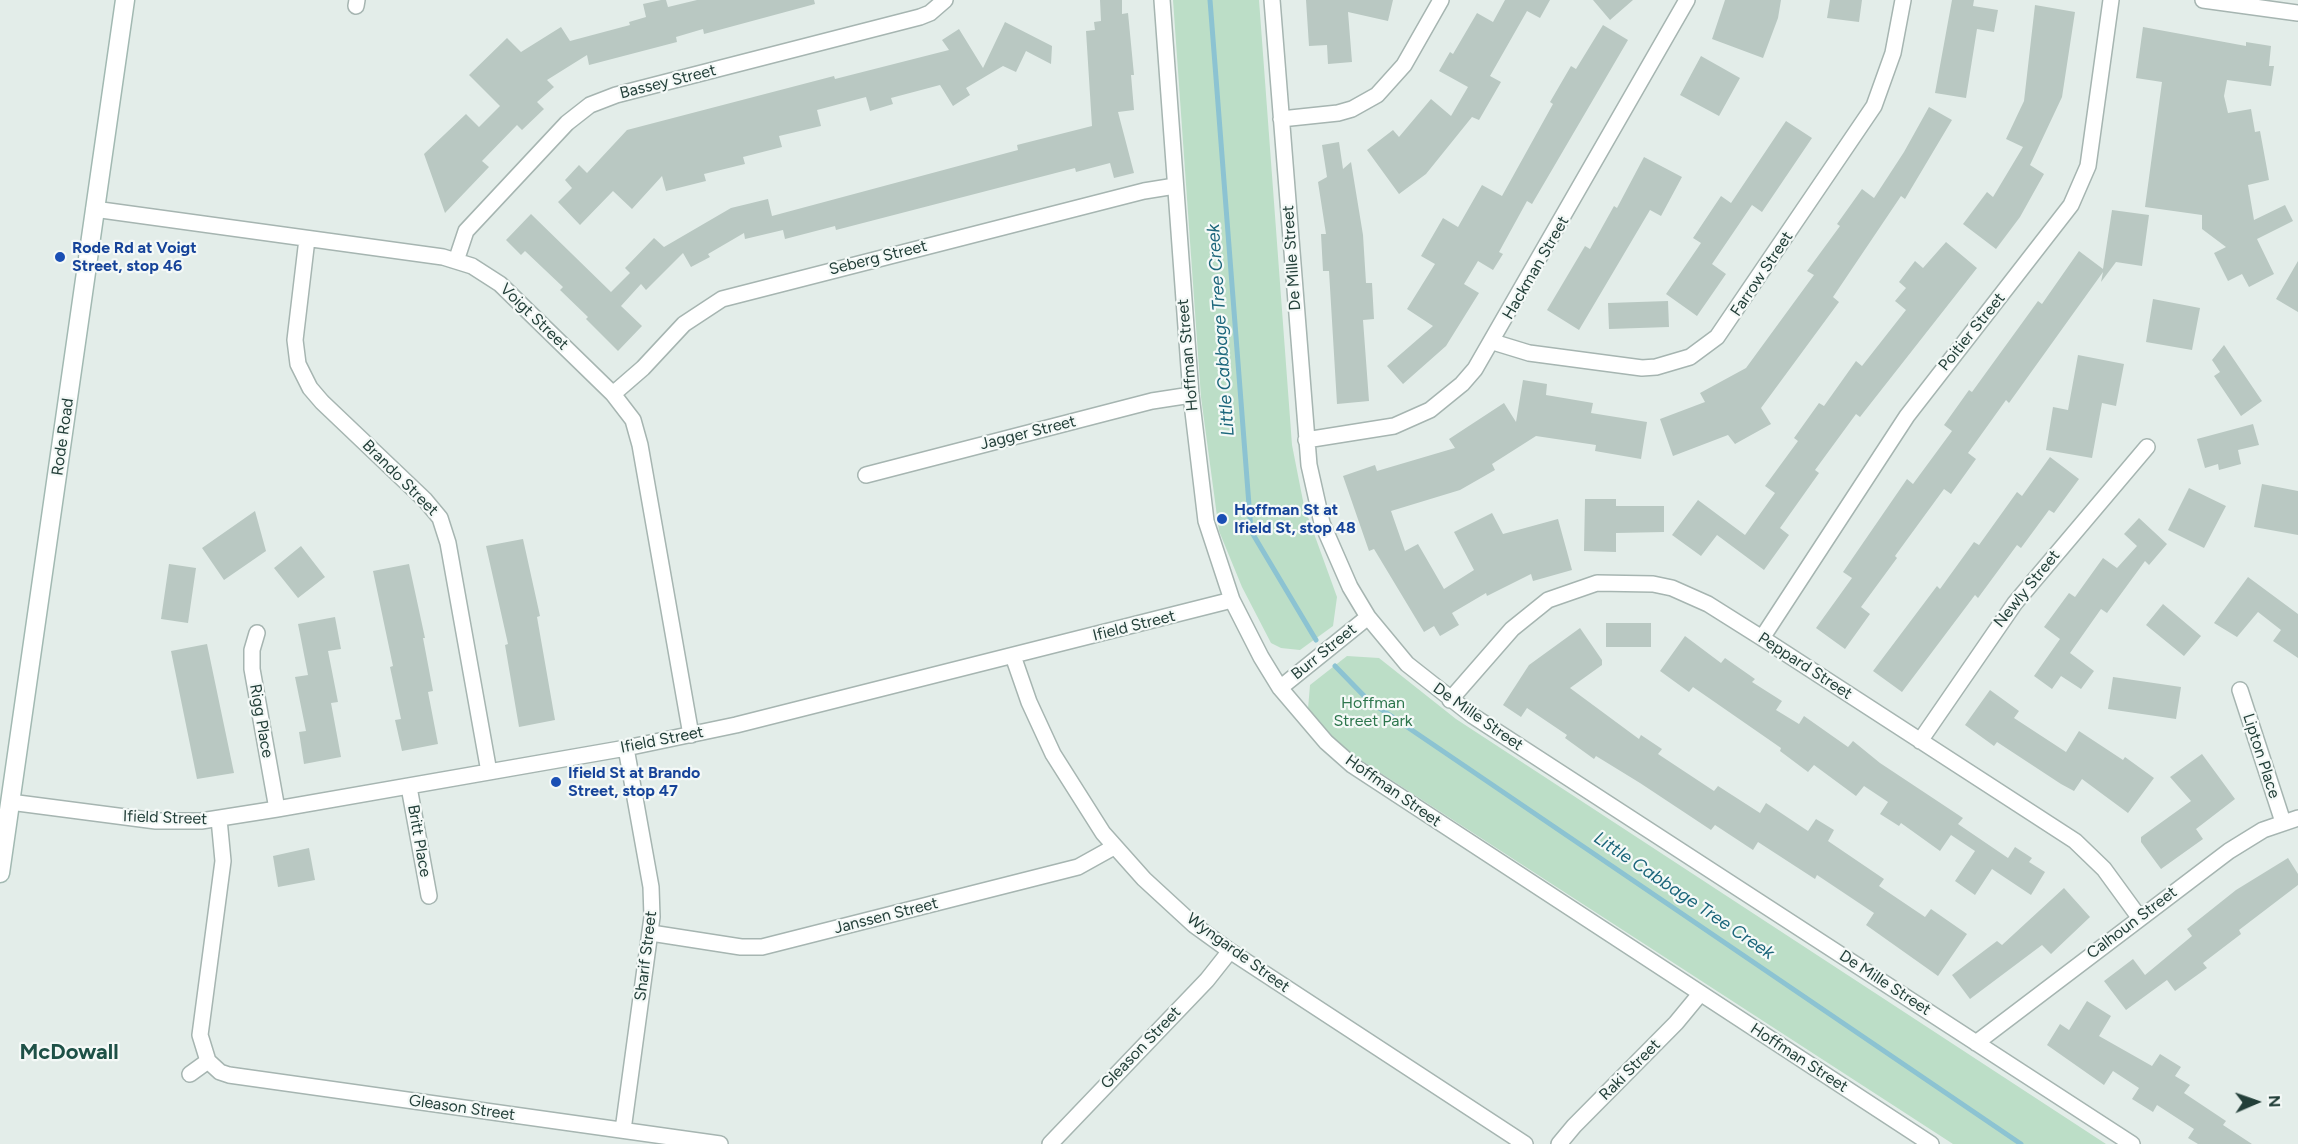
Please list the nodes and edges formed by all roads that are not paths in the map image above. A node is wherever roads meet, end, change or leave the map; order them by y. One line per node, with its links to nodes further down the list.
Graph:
1 (125, 0): 13 (main road, Rode Road)
2 (945, 0): 15 (street, Bassey Street)
3 (1162, 0): 12 (street, Hoffman Street)
4 (1272, 0): 11 (street, De Mille Street)
5 (1441, 0): 11 (street)
6 (1687, 0): 16 (street, Hackman Street)
7 (1902, 0): 16 (street, Farrow Street)
8 (2111, 0): 25 (street, Poitier Street)
9 (2204, 0): 10 (street)
10 (2298, 13)
11 (1281, 119): 19 (street, De Mille Street)
12 (1175, 186): 17 (street, Seberg Street); 18 (street, Hoffman Street)
13 (94, 210): 14 (street, Voigt Street); 35 (main road, Rode Road)
14 (307, 239): 15 (street, Voigt Street); 33 (street, Brando Street)
15 (456, 261): 17 (street, Voigt Street)
16 (1493, 342): 19 (street, Hackman Street)
17 (613, 394): 30 (street, Voigt Street)
18 (1191, 394): 21 (street, Jagger Street); 22 (street, Hoffman Street)
19 (1306, 440): 23 (street, De Mille Street)
20 (2147, 447): 31 (street, Newly Street)
21 (866, 475)
22 (1232, 600): 26 (street, Ifield Street); 27 (street, Hoffman Street)
23 (1368, 617): 27 (street, Burr Street); 29 (street, De Mille Street)
24 (257, 633): 36 (street, Rigg Place)
25 (1762, 638): 29 (street, Peppard Street); 31 (street, Peppard Street)
26 (1012, 656): 30 (street, Ifield Street); 40 (street, Wyngarde Street)
27 (1280, 688): 46 (street, Hoffman Street)
28 (2240, 690): 39 (street, Lipton Place)
29 (1450, 700): 47 (street, De Mille Street)
30 (691, 735): 32 (street, Ifield Street)
31 (1920, 741): 43 (street, Peppard Street)
32 (626, 748): 33 (street, Ifield Street); 44 (street, Sharif Street)
33 (489, 772): 34 (street, Ifield Street)
34 (409, 786): 36 (street, Ifield Street); 42 (street, Britt Place)
35 (10, 802): 38 (street, Ifield Street); 41 (main road, Rode Road)
36 (277, 809): 38 (street, Ifield Street)
37 (2298, 818): 39 (street, Calhoun Street)
38 (219, 819): 48 (street)
39 (2283, 822): 43 (street, Calhoun Street)
40 (1114, 846): 44 (street, Janssen Street); 45 (street, Wyngarde Street)
41 (0, 873)
42 (429, 896)
43 (2139, 917): 47 (street, Calhoun Street)
44 (651, 933): 50 (street, Sharif Street)
45 (1230, 951): 52 (street, Gleason Street); 53 (street, Wyngarde Street)
46 (1700, 994): 54 (street, Raki Street); 55 (street, Hoffman Street)
47 (1976, 1043): 56 (street, De Mille Street)
48 (208, 1061): 49 (street); 50 (street, Gleason Street)
49 (190, 1074)
50 (623, 1130): 51 (street, Gleason Street)
51 (720, 1144)
52 (1050, 1144)
53 (1525, 1144)
54 (1559, 1144)
55 (1931, 1144)
56 (2132, 1144)

